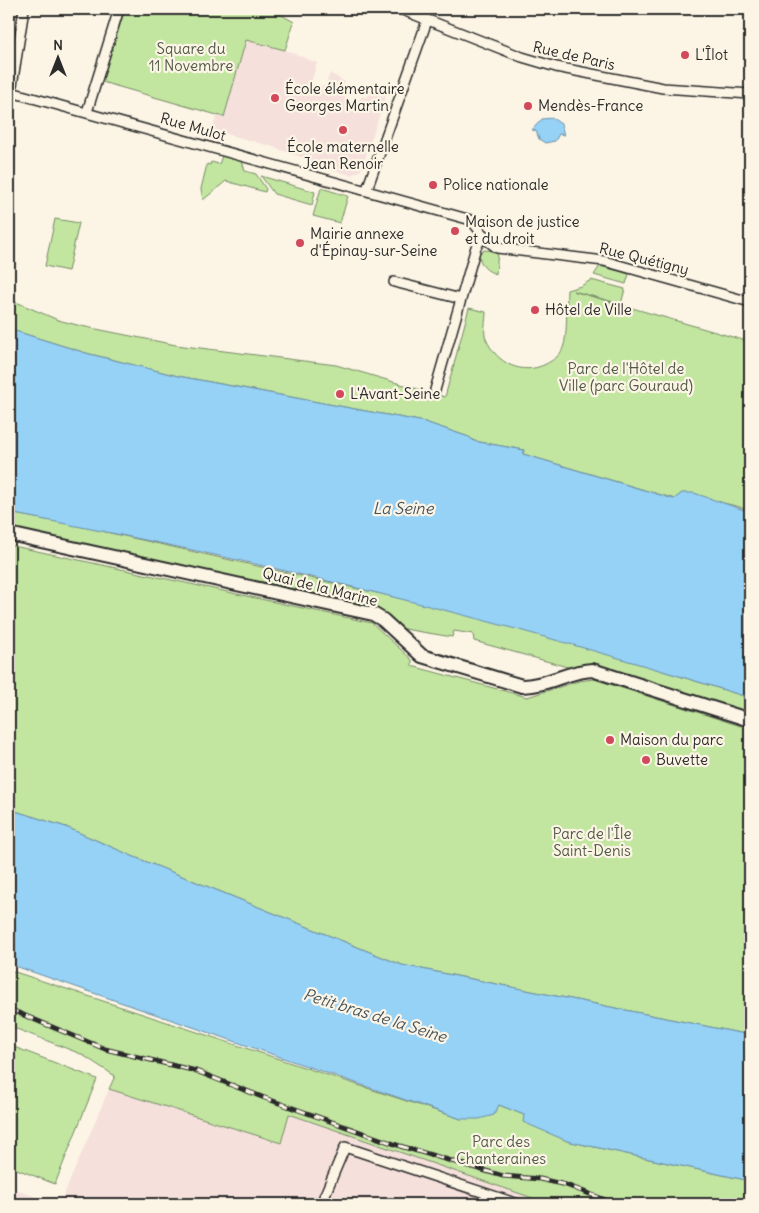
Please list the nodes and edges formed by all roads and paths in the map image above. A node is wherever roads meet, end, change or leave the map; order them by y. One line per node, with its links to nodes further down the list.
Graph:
1 (24, 9): 6 (street, Rue Mulot)
2 (119, 9): 6 (street)
3 (400, 9): 4 (street, Rue de Paris)
4 (427, 21): 5 (street, Rue de Paris); 7 (street)
5 (750, 94)
6 (87, 112): 7 (street, Rue Mulot)
7 (367, 190): 8 (street, Rue Quétigny)
8 (484, 235): 10 (street); 11 (street, Rue Quétigny)
9 (394, 282): 10 (street)
10 (461, 299): 12 (street)
11 (750, 302)
12 (435, 390)
13 (9, 534): 14 (street, Quai de la Marine)
14 (750, 720)
15 (321, 1204): 16 (street)
16 (518, 1204)

